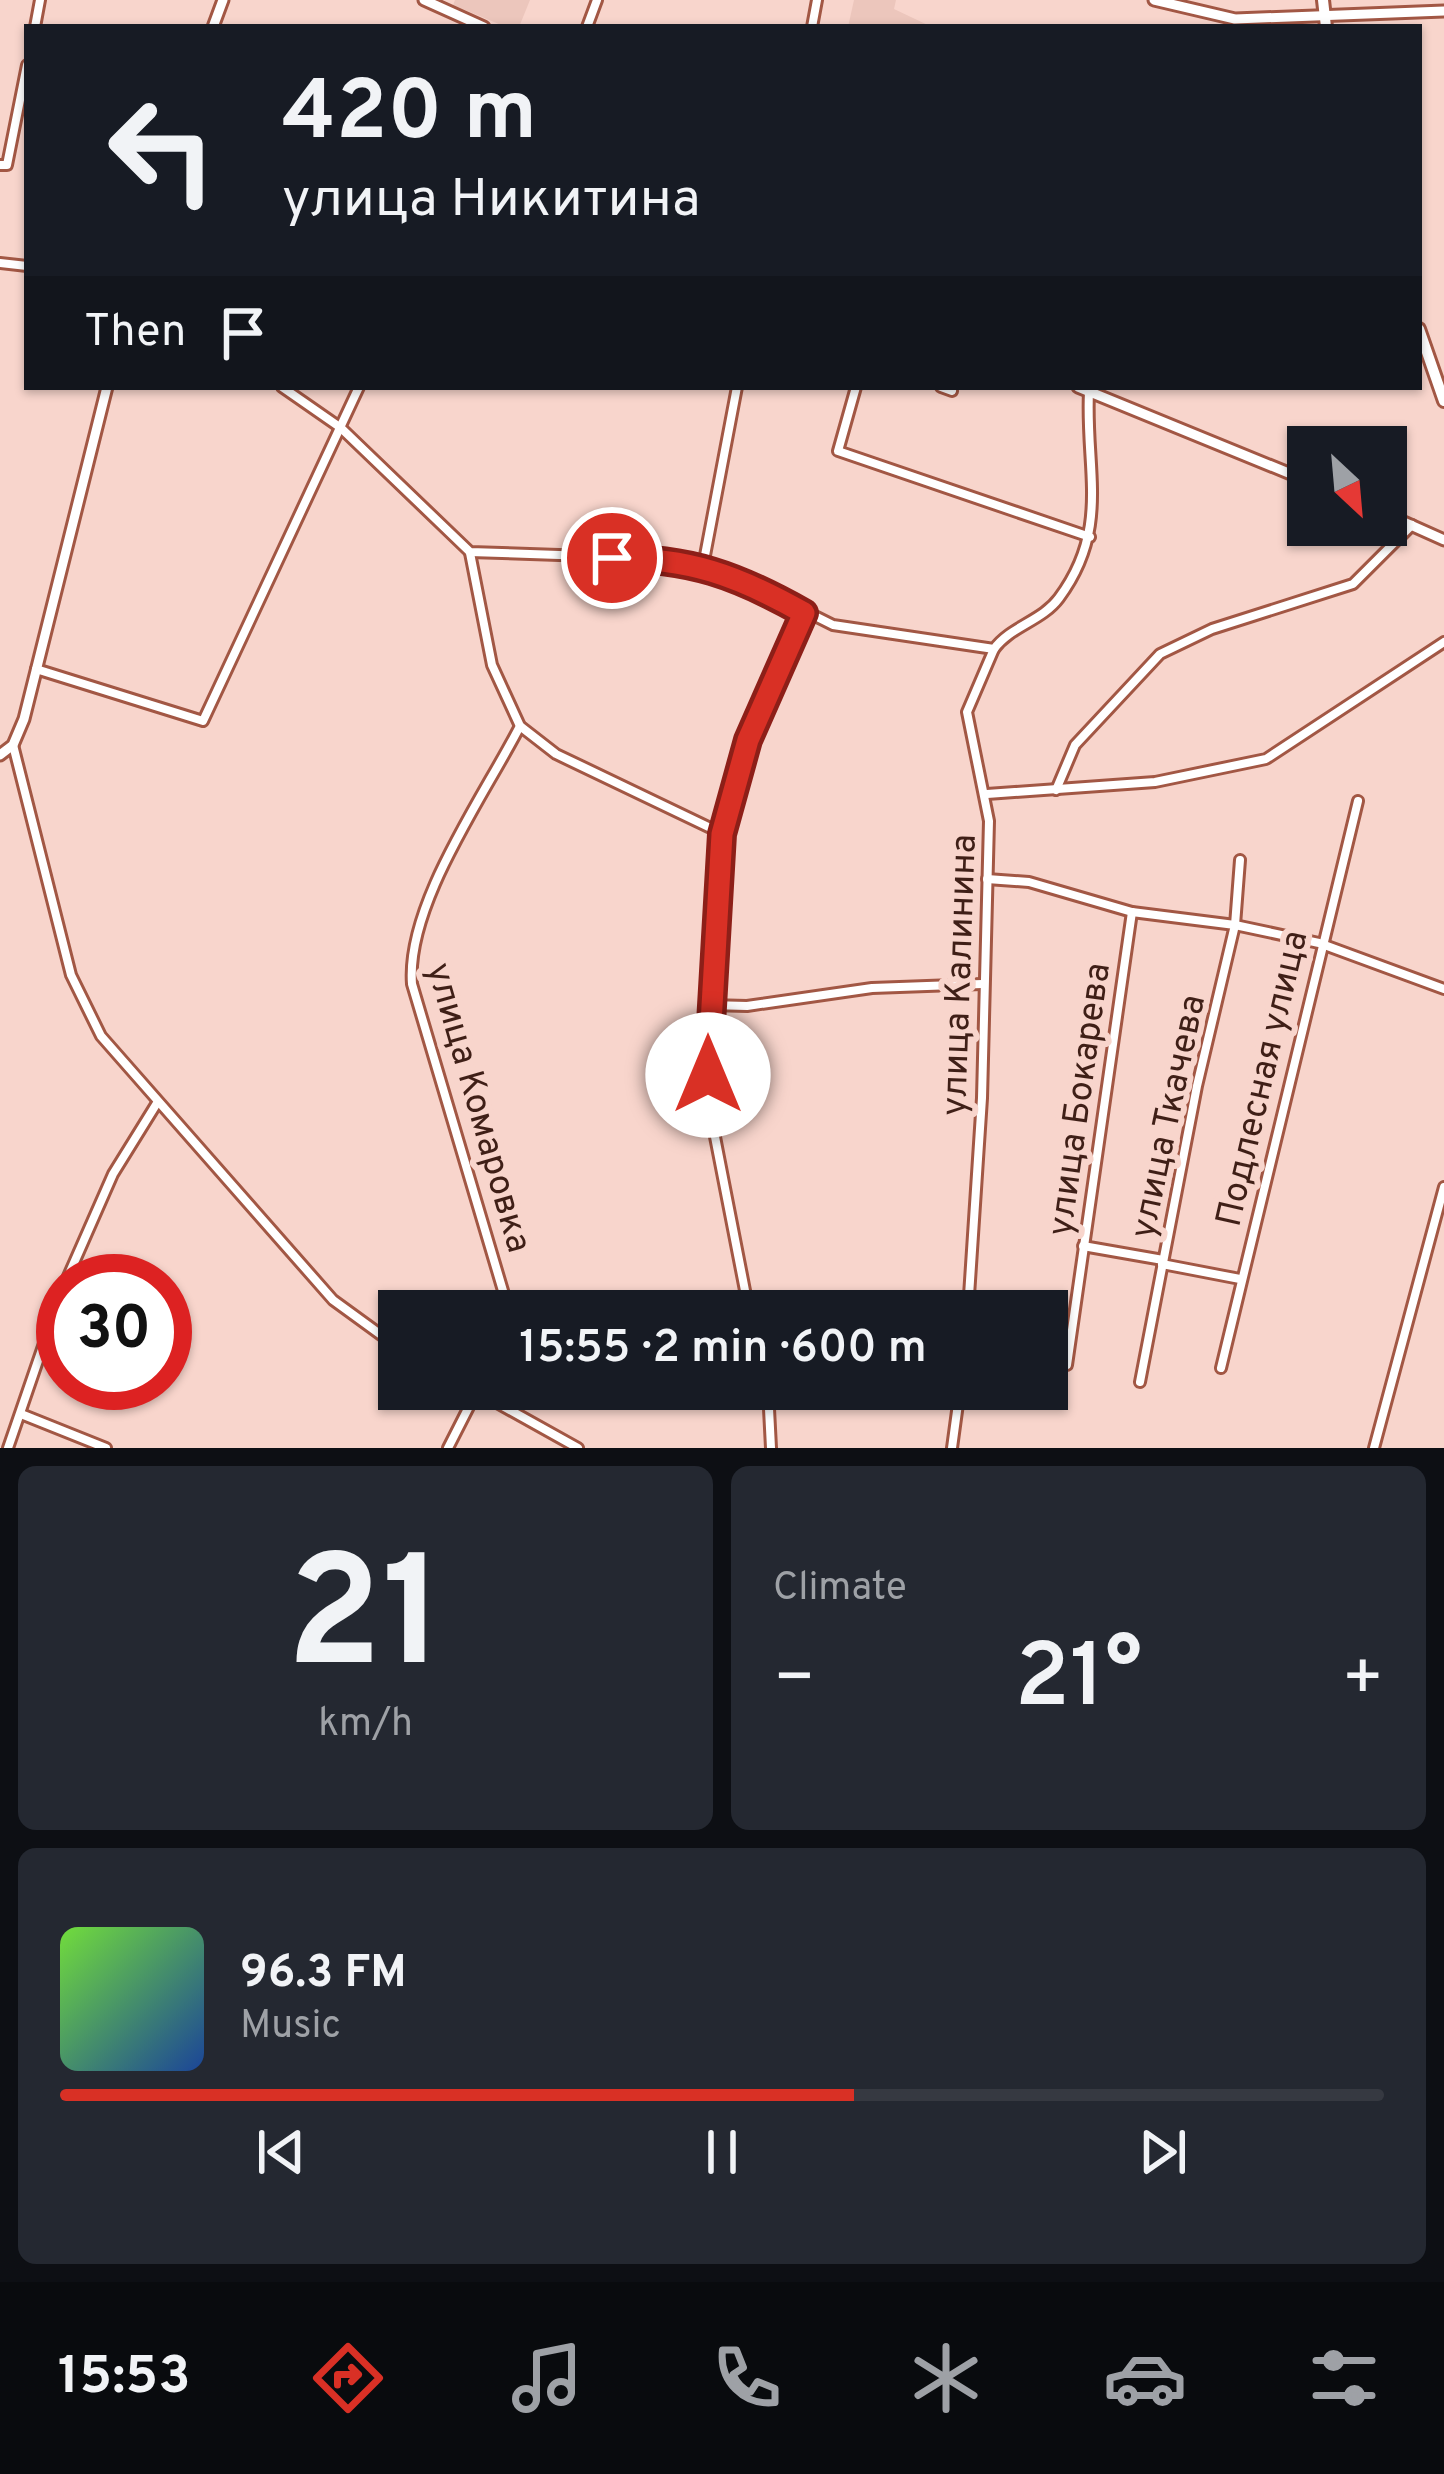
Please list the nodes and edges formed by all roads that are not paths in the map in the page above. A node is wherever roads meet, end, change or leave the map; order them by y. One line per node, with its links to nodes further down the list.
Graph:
1 (424, 0): 8 (street)
2 (1154, 0): 6 (street)
3 (1206, 0): 6 (street)
4 (1323, 0): 7 (main road)
5 (1444, 11): 7 (street)
6 (1207, 14): 7 (street)
7 (1325, 22)
8 (477, 24)
9 (24, 80): 10 (street)
10 (0, 165)
11 (1422, 338): 21 (main road)
12 (106, 390): 33 (street)
13 (286, 390): 22 (street)
14 (358, 390): 22 (street)
15 (736, 390): 29 (street)
16 (855, 390): 26 (street)
17 (948, 390): 20 (street)
18 (1083, 390): 26 (street)
19 (1085, 390): 23 (street)
20 (952, 392)
21 (1444, 401)
22 (341, 428): 28 (street); 33 (street)
23 (1287, 472)
24 (1407, 523): 25 (street)
25 (1412, 525): 27 (street); 37 (street)
26 (1090, 537): 32 (street)
27 (1444, 540)
28 (470, 552): 29 (street); 34 (street)
29 (704, 566): 30 (street)
30 (804, 613): 32 (street); 40 (street)
31 (1444, 642): 37 (street)
32 (994, 649): 38 (street, улица Калинина)
33 (36, 669): 35 (street)
34 (520, 727): 40 (street); 55 (street, улица Комаровка)
35 (13, 745): 36 (street); 49 (street)
36 (0, 755)
37 (1056, 790): 38 (street)
38 (987, 794): 42 (street, улица Калинина)
39 (1358, 801): 45 (street, Подлесная улица)
40 (722, 834): 48 (street)
41 (1240, 860): 44 (street, улица Ткачева)
42 (987, 879): 43 (street); 46 (street, улица Калинина)
43 (1132, 912): 44 (street); 51 (street, улица Бокарева)
44 (1235, 925): 45 (street); 53 (street, улица Ткачева)
45 (1319, 943): 47 (street); 54 (street, Подлесная улица)
46 (982, 984): 48 (street); 57 (street, улица Калинина)
47 (1444, 988)
48 (709, 1005): 56 (street)
49 (157, 1103): 52 (street); 58 (street)
50 (1444, 1187): 74 (street)
51 (1083, 1246): 53 (street); 59 (street, улица Бокарева)
52 (77, 1254)
53 (1162, 1262): 54 (street); 62 (street, улица Ткачева)
54 (1240, 1279): 60 (street, Подлесная улица)
55 (503, 1290)
56 (745, 1290)
57 (969, 1290)
58 (378, 1333)
59 (1068, 1358)
60 (1221, 1368)
61 (36, 1369): 67 (street)
62 (1140, 1382)
63 (470, 1410): 70 (street)
64 (512, 1410): 71 (street)
65 (769, 1410): 72 (street)
66 (957, 1410): 73 (street)
67 (21, 1414): 68 (street); 69 (street)
68 (8, 1448)
69 (106, 1448)
70 (448, 1448)
71 (578, 1448)
72 (771, 1448)
73 (952, 1448)
74 (1374, 1448)

